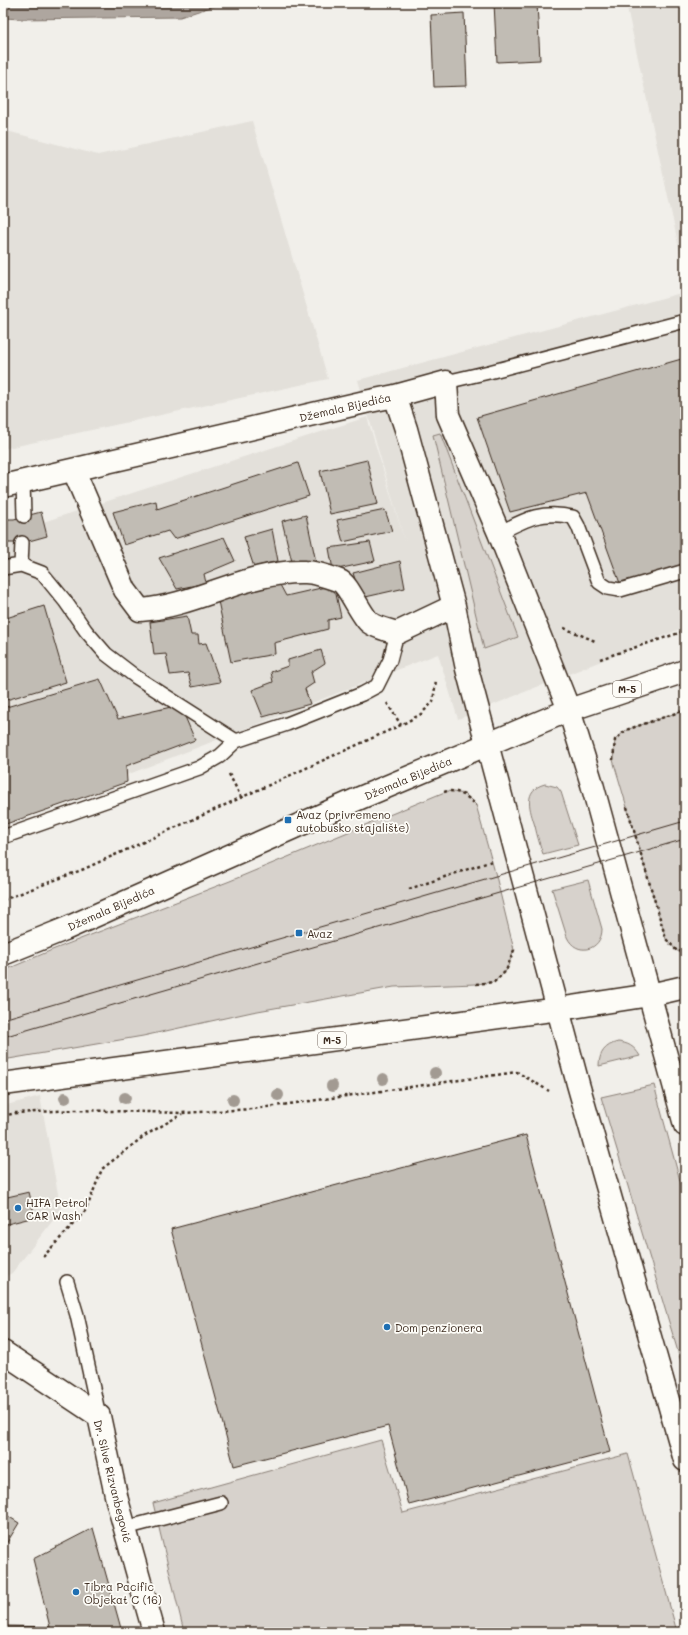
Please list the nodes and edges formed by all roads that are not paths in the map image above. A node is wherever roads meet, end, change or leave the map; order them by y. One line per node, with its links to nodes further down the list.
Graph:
1 (685, 321): 2 (lane, Džemala Bijedića)
2 (446, 382): 3 (street, Džemala Bijedića); 7 (street)
3 (395, 396): 4 (street, Džemala Bijedića); 12 (street)
4 (74, 471): 5 (street, Džemala Bijedića); 13 (street)
5 (13, 484): 6 (lane)
6 (24, 516)
7 (499, 533): 11 (lane); 15 (street)
8 (22, 543): 9 (lane)
9 (21, 565): 10 (lane); 16 (lane)
10 (3, 568)
11 (685, 571)
12 (454, 606): 13 (street); 17 (street)
13 (398, 633): 16 (lane)
14 (685, 671): 15 (street, Džemala Bijedića / M-5)
15 (569, 710): 17 (street, Džemala Bijedića / M-5); 21 (street)
16 (236, 741): 18 (lane)
17 (487, 744): 19 (street, Džemala Bijedića / M-5); 22 (street)
18 (3, 837)
19 (3, 954)
20 (685, 987): 21 (street, M-5)
21 (650, 995): 22 (street, M-5); 24 (street)
22 (559, 1009): 23 (street, M-5); 28 (street)
23 (3, 1084)
24 (685, 1125)
25 (67, 1282): 27 (lane)
26 (3, 1352): 27 (street, Dr. Silve Rizvanbegović)
27 (99, 1416): 30 (street, Dr. Silve Rizvanbegović)
28 (685, 1460)
29 (221, 1503): 30 (lane)
30 (125, 1528): 31 (street, Dr. Silve Rizvanbegović)
31 (154, 1632)

